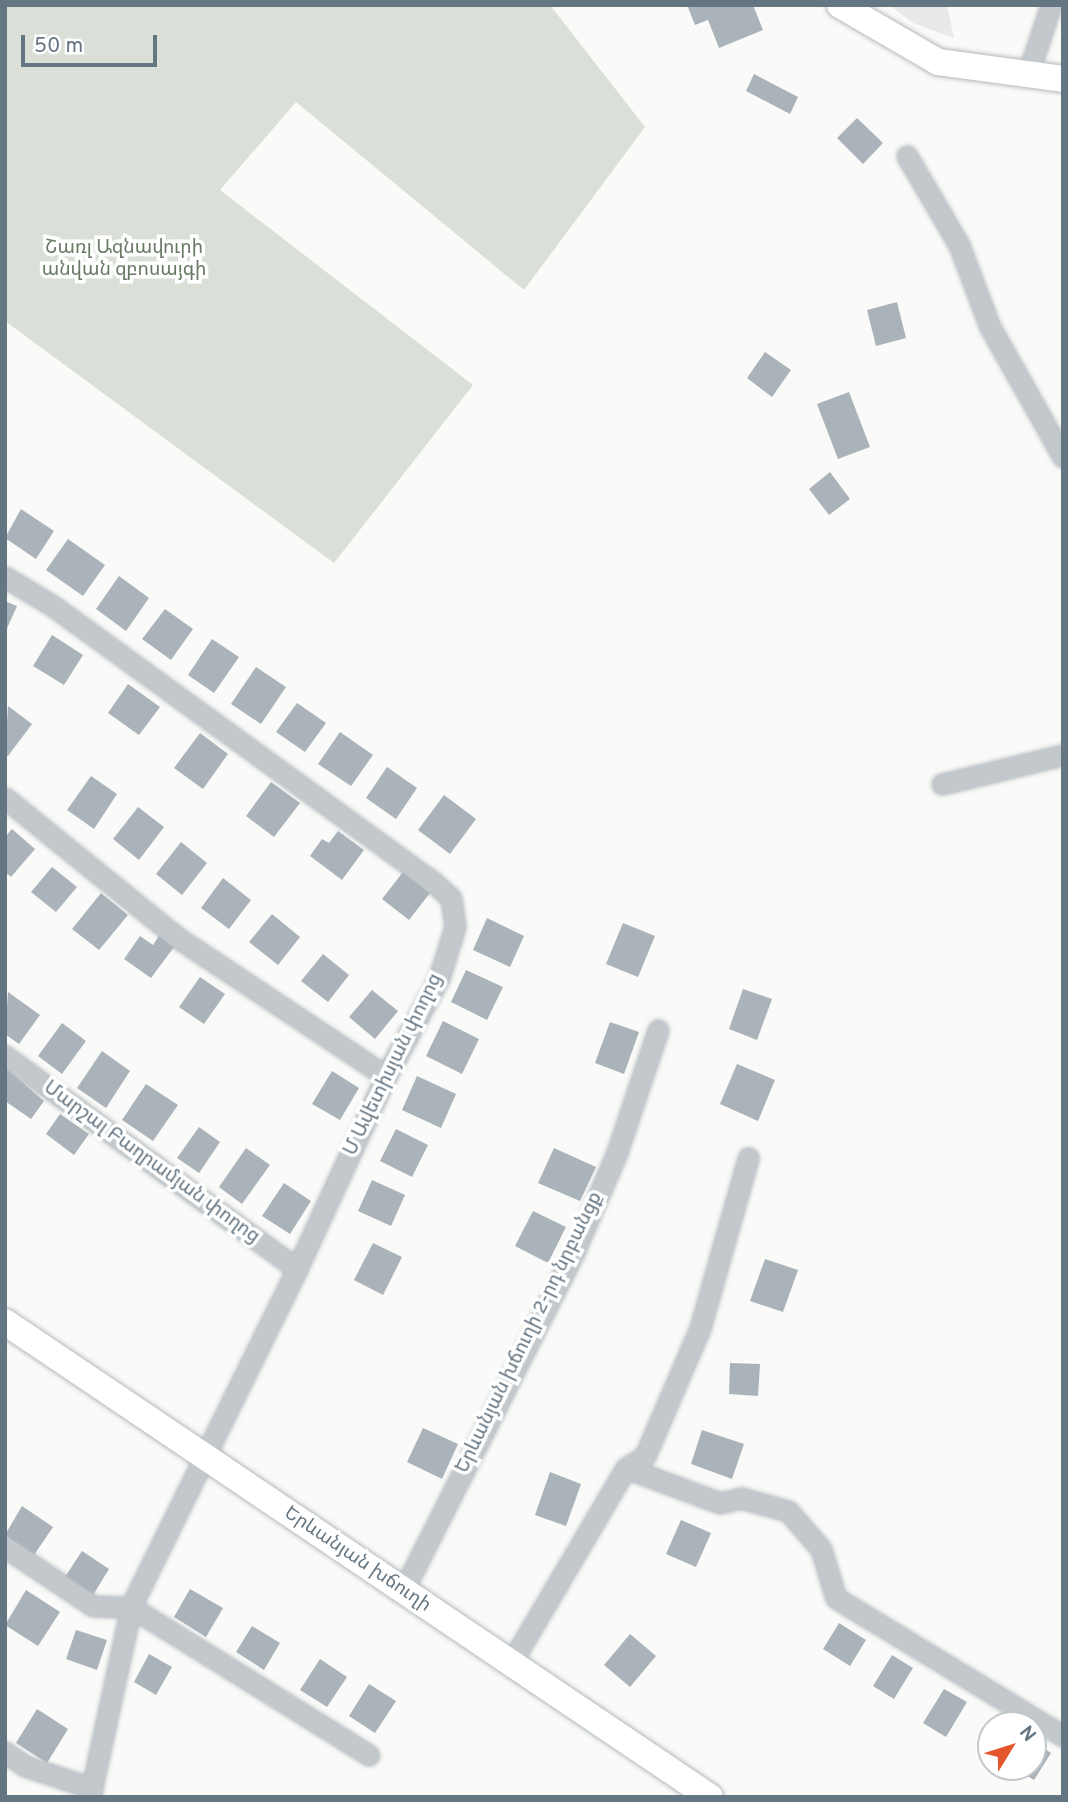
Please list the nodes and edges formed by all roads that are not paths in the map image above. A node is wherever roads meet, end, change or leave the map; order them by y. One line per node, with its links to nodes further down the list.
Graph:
1 (840, 5): 3 (street)
2 (1051, 5): 3 (street)
3 (1028, 74): 4 (street)
4 (1063, 79)
5 (907, 156): 6 (street)
6 (1063, 457)
7 (5, 577): 13 (street, Մ Ավետիսյան փողոց)
8 (1063, 755): 9 (street)
9 (942, 784)
10 (5, 798): 13 (street)
11 (658, 1030): 20 (street, Երևանյան խճուղի 2-րդ նրբանցք)
12 (5, 1056): 15 (street, Մարշալ Բաղրամյան փողոց)
13 (386, 1076): 15 (street, Մ Ավետիսյան փողոց)
14 (748, 1158): 18 (street)
15 (298, 1269): 17 (street, Մ Ավետիսյան փողոց)
16 (5, 1322): 17 (street, Երևանյան խճուղի)
17 (206, 1458): 20 (street, Երևանյան խճուղի); 21 (street, Մ Ավետիսյան փողոց)
18 (626, 1468): 22 (street); 23 (street)
19 (5, 1547): 21 (street)
20 (403, 1591): 22 (street, Երևանյան խճուղի)
21 (131, 1608): 25 (street); 26 (street, Մ Ավետիսյան փողոց)
22 (511, 1663): 27 (street, Երևանյան խճուղի)
23 (1063, 1736)
24 (5, 1752): 26 (street)
25 (369, 1755)
26 (91, 1792)
27 (710, 1797)

